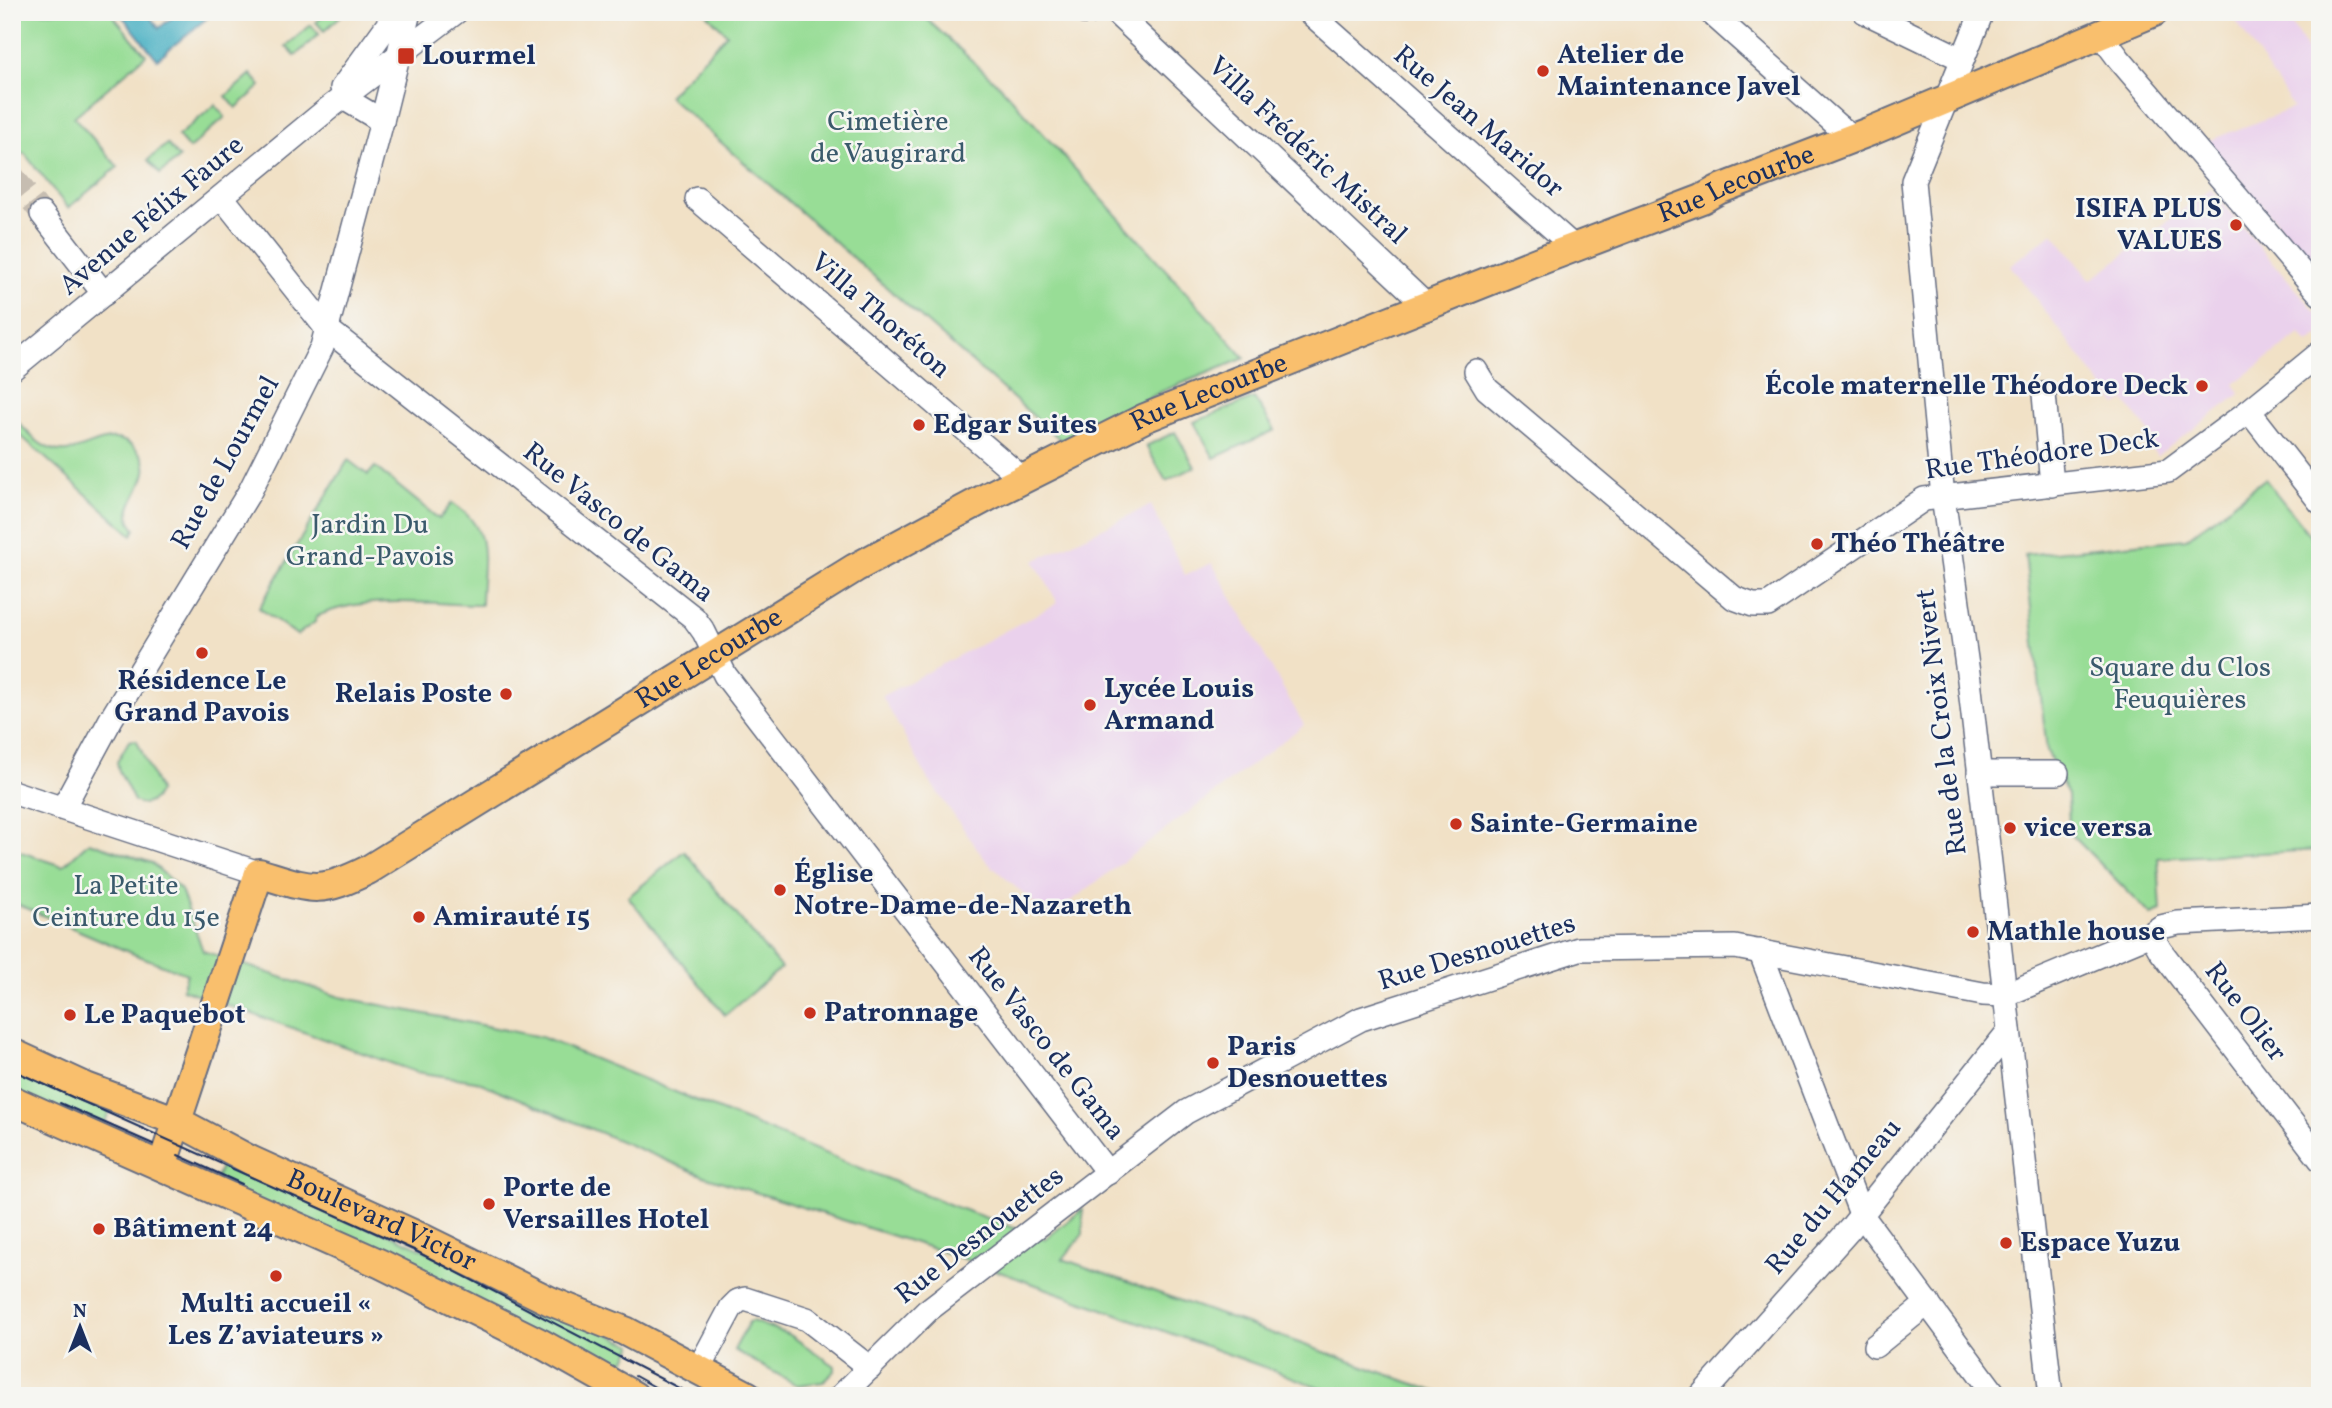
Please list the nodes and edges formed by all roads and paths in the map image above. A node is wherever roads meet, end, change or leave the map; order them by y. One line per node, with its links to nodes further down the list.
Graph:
1 (397, 12): 17 (street, Avenue Félix Faure)
2 (409, 12): 14 (street, Rue de Lourmel)
3 (456, 12): 12 (street, Avenue Félix Faure)
4 (1084, 12): 5 (street)
5 (1090, 12)
6 (1115, 12): 26 (street, Villa Frédéric Mistral)
7 (1310, 12): 23 (street, Rue Jean Maridor)
8 (1710, 12): 19 (street)
9 (1865, 12): 15 (street)
10 (1982, 12): 15 (street, Rue de la Croix Nivert)
11 (2154, 12): 13 (main road, Rue Lecourbe)
12 (430, 21): 14 (street, Avenue Félix Faure)
13 (2101, 35): 16 (main road, Rue Lecourbe); 25 (street)
14 (398, 55): 17 (street, Avenue Félix Faure); 18 (street, Rue de Lourmel)
15 (1962, 59): 16 (street, Rue de la Croix Nivert)
16 (1945, 101): 19 (main road, Rue Lecourbe); 35 (street, Rue de la Croix Nivert)
17 (336, 103): 18 (street); 20 (street, Avenue Félix Faure)
18 (382, 121): 27 (street, Rue de Lourmel)
19 (1854, 137): 23 (main road, Rue Lecourbe)
20 (222, 197): 24 (street, Avenue Félix Faure); 27 (street, Rue Vasco de Gama)
21 (697, 199): 33 (street, Villa Thoréton)
22 (42, 214): 24 (street)
23 (1576, 248): 26 (main road, Rue Lecourbe)
24 (104, 294): 29 (street, Avenue Félix Faure)
25 (2320, 295)
26 (1427, 306): 33 (main road, Rue Lecourbe)
27 (327, 329): 37 (street, Rue Vasco de Gama); 41 (street, Rue de Lourmel)
28 (2320, 353): 32 (street, Rue Théodore Deck)
29 (12, 369)
30 (1476, 371): 35 (street, Rue Théodore Deck)
31 (2043, 394): 34 (street)
32 (2249, 411): 34 (street, Rue Théodore Deck); 36 (street)
33 (1023, 479): 37 (main road, Rue Lecourbe)
34 (2052, 485): 35 (street, Rue Théodore Deck)
35 (1943, 496): 38 (street, Rue de la Croix Nivert)
36 (2320, 502)
37 (715, 656): 42 (main road, Rue Lecourbe); 53 (street, Rue Vasco de Gama)
38 (1979, 773): 39 (street); 46 (street, Rue de la Croix Nivert)
39 (2057, 773)
40 (12, 792): 41 (street)
41 (63, 808): 42 (street)
42 (259, 873): 50 (main road)
43 (2320, 916): 44 (street, Rue Desnouettes)
44 (2151, 934): 46 (street, Rue Desnouettes); 51 (street, Rue Olier)
45 (1760, 951): 46 (street, Rue Desnouettes); 53 (street, Rue Desnouettes); 54 (street)
46 (2005, 995): 47 (street, Rue de la Croix Nivert)
47 (2009, 1031): 54 (street, Rue du Hameau); 64 (street, Rue de la Croix Nivert)
48 (12, 1053): 50 (main road, Boulevard Victor)
49 (12, 1100): 52 (main road, Boulevard Victor)
50 (177, 1121): 52 (main road); 57 (main road, Boulevard Victor)
51 (2320, 1159)
52 (162, 1166): 60 (main road, Boulevard Victor)
53 (1108, 1173): 58 (street, Rue Desnouettes)
54 (1861, 1214): 55 (street); 59 (street, Rue du Hameau)
55 (1928, 1303): 56 (street); 63 (street)
56 (1875, 1346)
57 (699, 1368): 58 (street); 61 (main road, Boulevard Victor)
58 (870, 1368): 62 (street, Rue Desnouettes)
59 (1712, 1393)
60 (634, 1396)
61 (748, 1396)
62 (841, 1396)
63 (1996, 1396)
64 (2051, 1396)

